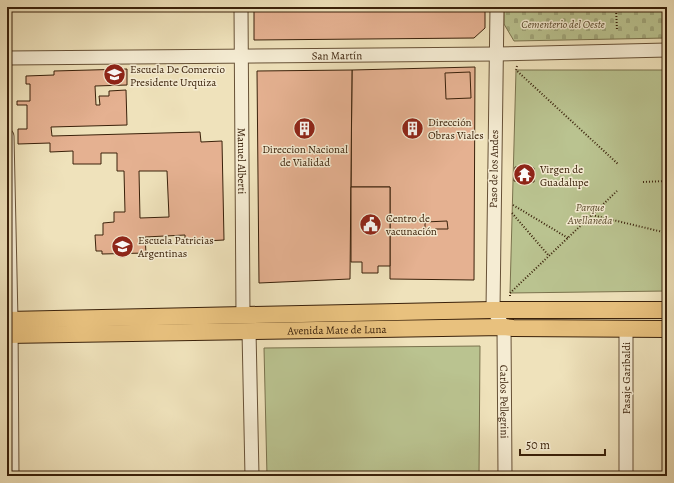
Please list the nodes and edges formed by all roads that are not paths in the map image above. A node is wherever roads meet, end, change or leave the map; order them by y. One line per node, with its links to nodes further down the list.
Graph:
1 (241, 7): 5 (street, Manuel Alberti)
2 (497, 7): 4 (street, Paso de los Andes)
3 (667, 50): 4 (street, San Martín)
4 (496, 54): 5 (street, San Martín); 9 (street, Paso de los Andes)
5 (242, 56): 6 (street, San Martín); 11 (street, Manuel Alberti)
6 (7, 58)
7 (7, 136): 8 (street)
8 (8, 200): 13 (street)
9 (493, 310): 10 (main road, Avenida Mate de Luna); 11 (main road, Avenida Mate de Luna); 12 (street)
10 (667, 310)
11 (243, 315): 13 (main road, Avenida Mate de Luna)
12 (504, 326): 14 (main road, Avenida Mate de Luna); 16 (main road, Avenida Mate de Luna); 19 (street, Carlos Pellegrini)
13 (9, 328): 16 (main road, Avenida Mate de Luna); 17 (street)
14 (626, 329): 15 (main road, Avenida Mate de Luna); 20 (street, Pasaje Garibaldi)
15 (667, 329)
16 (249, 331): 18 (street)
17 (10, 468)
18 (252, 476)
19 (505, 476)
20 (626, 476)

